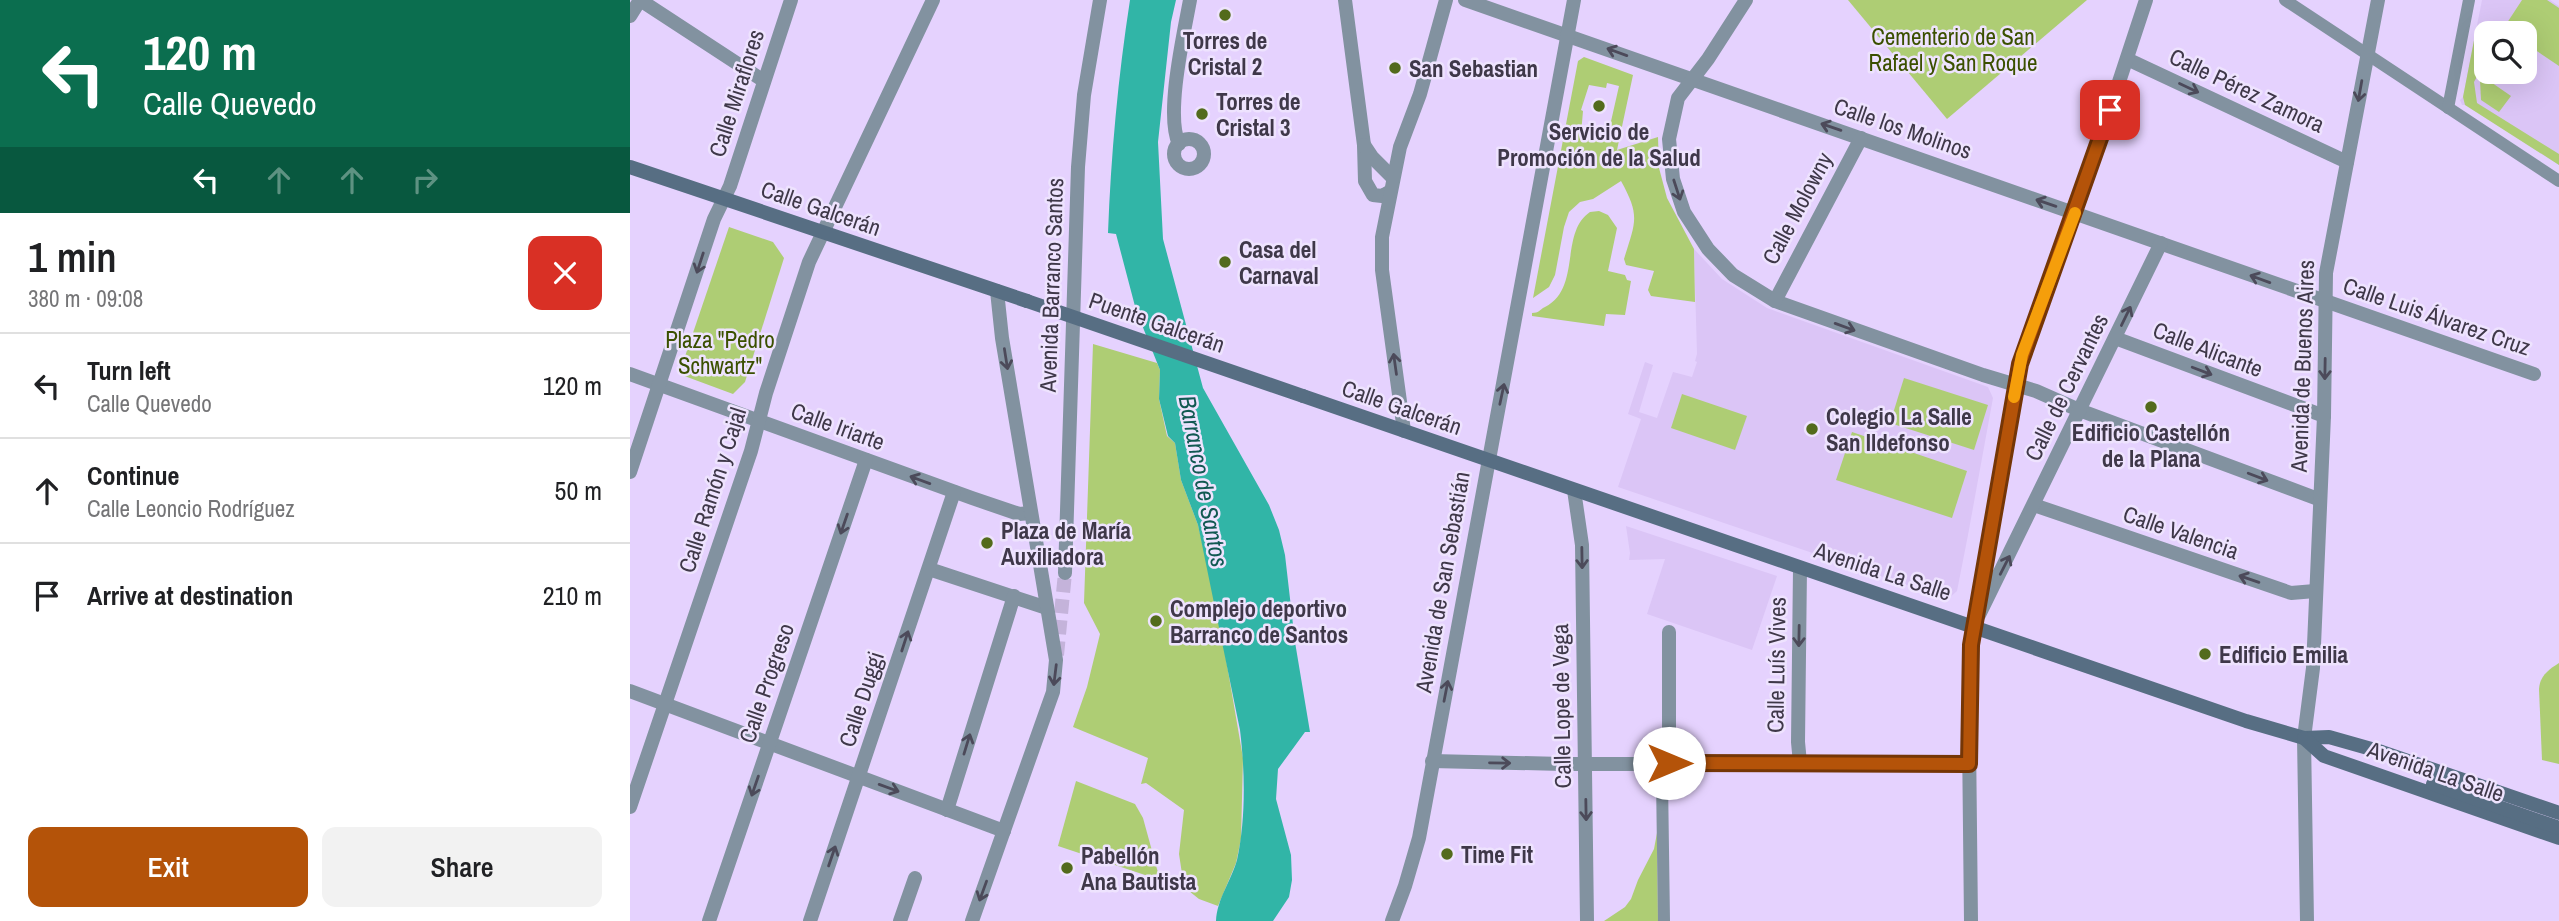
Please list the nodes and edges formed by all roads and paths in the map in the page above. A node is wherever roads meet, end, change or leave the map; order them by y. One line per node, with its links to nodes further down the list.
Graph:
1 (640, 0): 15 (street); 20 (street)
2 (791, 0): 20 (street, Calle Miraflores)
3 (933, 0): 31 (street, Calle Ramón y Cajal)
4 (1100, 0): 56 (street, Avenida Barranco Santos)
5 (1190, 0): 23 (street)
6 (1345, 0): 24 (street)
7 (1446, 0): 28 (street)
8 (1465, 0): 16 (street, Calle los Molinos)
9 (1574, 0): 16 (street, Avenida de San Sebastián)
10 (1746, 0): 19 (street)
11 (2146, 0): 18 (street)
12 (2285, 0): 17 (street)
13 (2378, 0): 17 (street, Avenida de Buenos Aires)
14 (2469, 0): 21 (street)
15 (630, 16)
16 (1568, 35): 19 (street, Calle los Molinos, one-way to 16); 47 (street, Avenida de San Sebastián, one-way to 16)
17 (2367, 54): 21 (street); 25 (street, Avenida de Buenos Aires, one-way to 25)
18 (2127, 59): 25 (street, Calle Pérez Zamora, one-way to 25); 30 (street)
19 (1691, 79): 22 (street, Calle los Molinos, one-way to 19); 34 (street, one-way to 34)
20 (764, 81): 29 (street, Calle Miraflores)
21 (2448, 108): 27 (street)
22 (1861, 138): 30 (street, Calle los Molinos, one-way to 22); 34 (street, Calle Molowny)
23 (1179, 144)
24 (1364, 145): 28 (street); 28 (street)
25 (2347, 162): 35 (street, Avenida de Buenos Aires)
26 (630, 167): 29 (main road, Calle Galcerán)
27 (2559, 181)
28 (1391, 185): 45 (street, one-way to 28)
29 (725, 200): 31 (main road, Calle Galcerán); 40 (street, Calle Miraflores, one-way to 40)
30 (2075, 213): 32 (street, Calle los Molinos); 39 (street)
31 (822, 232): 33 (main road, Calle Galcerán); 44 (street, Calle Ramón y Cajal)
32 (2161, 243): 35 (street, Calle los Molinos, one-way to 32); 36 (street, Calle de Cervantes, one-way to 32)
33 (997, 291): 41 (main road, Puente Galcerán, bridge); 53 (street, one-way to 53)
34 (1775, 301): 39 (street, one-way to 39)
35 (2325, 301): 38 (street, Calle Luis Álvarez Cruz); 43 (street, Avenida de Buenos Aires, one-way to 43)
36 (2115, 338): 42 (street, Calle de Cervantes); 43 (street, Calle Alicante, one-way to 43)
37 (630, 374): 40 (street, Calle Iriarte)
38 (2533, 374)
39 (2016, 384): 42 (street); 60 (street)
40 (659, 385): 44 (street, Calle Iriarte); 48 (street, Calle Miraflores)
41 (1303, 396): 45 (main road, Calle Galcerán)
42 (2079, 410): 51 (street, one-way to 51); 52 (street, Calle de Cervantes)
43 (2324, 416): 51 (street, Avenida de Buenos Aires)
44 (760, 422): 46 (street, Calle Iriarte); 63 (street, Calle Ramón y Cajal)
45 (1404, 431): 47 (main road, Calle Galcerán)
46 (866, 460): 50 (street, Calle Iriarte, one-way to 46); 65 (street, Calle Progreso, one-way to 65)
47 (1487, 460): 49 (main road, Avenida La Salle); 66 (street, Avenida de San Sebastián, one-way to 47)
48 (630, 472)
49 (1574, 491): 54 (main road, Avenida La Salle); 69 (street, Calle Lope de Vega, one-way to 69)
50 (954, 492): 53 (street, Calle Iriarte); 55 (street, Calle Duggi)
51 (2318, 499): 57 (street, Avenida de Buenos Aires)
52 (2035, 505): 57 (street, Calle Valencia, one-way to 52); 60 (street, Calle de Cervantes, one-way to 52)
53 (1031, 513): 59 (street)
54 (1800, 568): 60 (main road, Avenida La Salle); 68 (street, Calle Luís Vives, one-way to 68)
55 (929, 569): 58 (street); 71 (street, Calle Duggi, one-way to 55)
56 (1065, 573)
57 (2315, 591): 64 (street, Avenida de Buenos Aires)
58 (1014, 596): 59 (street); 74 (street, one-way to 58)
59 (1047, 608): 77 (street, one-way to 77)
60 (1974, 625): 64 (main road, Avenida La Salle); 70 (street)
61 (1669, 632): 67 (street)
62 (630, 691): 63 (street)
63 (664, 704): 65 (street); 73 (street, Calle Ramón y Cajal)
64 (2304, 738): 75 (main road, Avenida La Salle); 76 (main road); 78 (main road, Avenida La Salle); 88 (street, Avenida de Buenos Aires)
65 (769, 744): 71 (street); 80 (street, Calle Progreso, one-way to 80)
66 (1432, 761): 69 (street, one-way to 69); 84 (street, Avenida de San Sebastián)
67 (1669, 763): 68 (street); 69 (street)
68 (1800, 763): 70 (street)
69 (1585, 764): 85 (street, Calle Lope de Vega, one-way to 85)
70 (1969, 764): 87 (street)
71 (859, 777): 74 (street, one-way to 74); 81 (street, Calle Duggi, one-way to 71)
72 (1662, 779): 86 (street)
73 (630, 807)
74 (947, 810): 77 (street)
75 (2559, 813)
76 (2559, 828)
77 (1004, 831): 83 (street, one-way to 83)
78 (2559, 838)
79 (915, 878): 82 (street)
80 (709, 921)
81 (810, 921)
82 (900, 921)
83 (972, 921)
84 (1392, 921)
85 (1587, 921)
86 (1664, 921)
87 (1971, 921)
88 (2307, 921)

